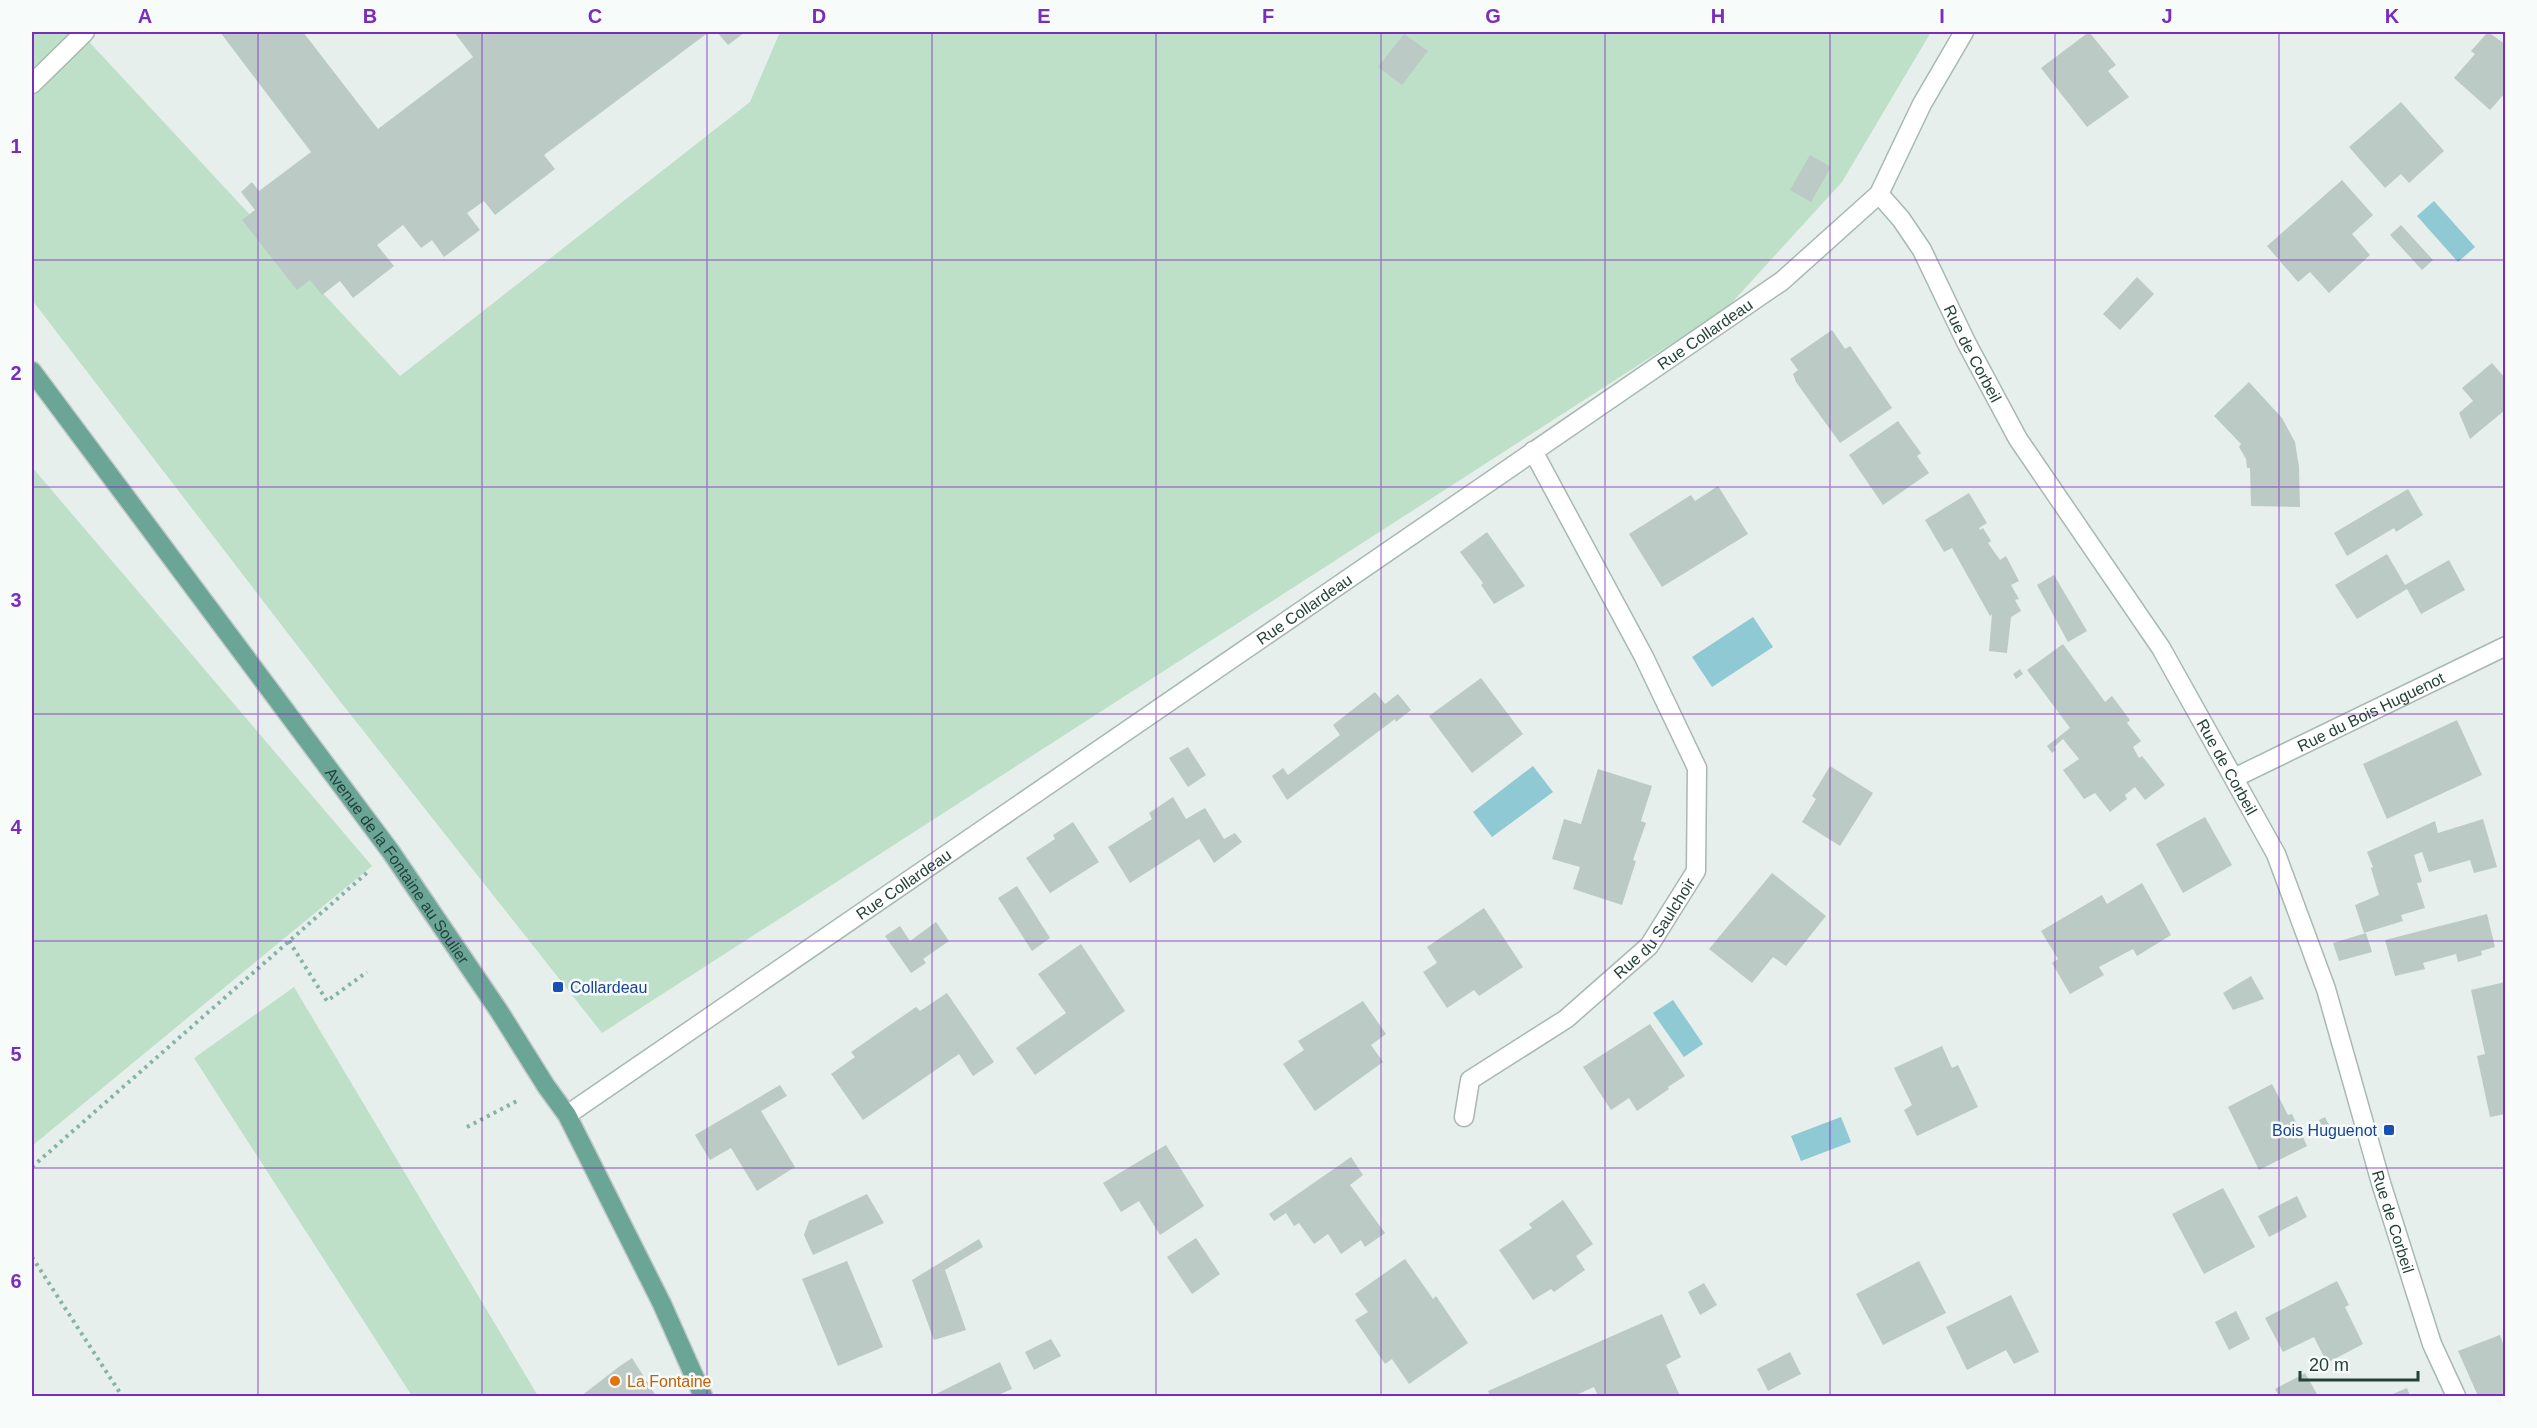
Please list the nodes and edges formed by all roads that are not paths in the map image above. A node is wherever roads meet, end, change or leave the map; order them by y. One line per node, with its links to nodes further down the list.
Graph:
1 (85, 32): 3 (street)
2 (1964, 32): 4 (street, Rue Collardeau)
3 (32, 84)
4 (1879, 194): 6 (street, Rue Collardeau); 8 (street, Rue de Corbeil)
5 (32, 371): 9 (main road, Avenue de la Fontaine au Soulier)
6 (1533, 451): 9 (street, Rue Collardeau); 10 (street, Rue du Saulchoir)
7 (2505, 646): 8 (street, Rue du Bois Huguenot)
8 (2234, 778): 12 (street, Rue de Corbeil)
9 (567, 1115): 11 (main road, Avenue de la Fontaine au Soulier)
10 (1464, 1116)
11 (703, 1396)
12 (2456, 1396)

